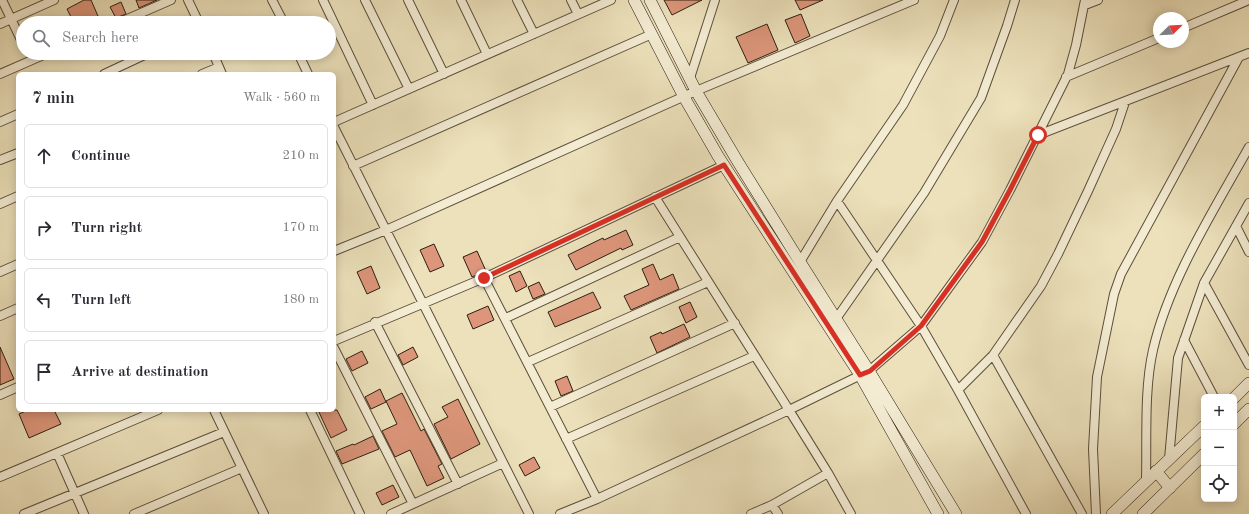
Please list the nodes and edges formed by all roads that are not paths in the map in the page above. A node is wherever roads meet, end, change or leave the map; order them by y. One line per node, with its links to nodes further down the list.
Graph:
1 (2, 0): 29 (street)
2 (54, 0): 23 (street)
3 (171, 0): 24 (street)
4 (188, 0): 25 (street)
5 (272, 0): 26 (street)
6 (323, 0): 27 (street)
7 (365, 0): 51 (street)
8 (408, 0): 48 (street)
9 (461, 0): 38 (street)
10 (517, 0): 34 (street)
11 (571, 0): 22 (street)
12 (611, 0): 22 (street)
13 (634, 0): 35 (street)
14 (650, 0): 50 (street)
15 (715, 0): 50 (street)
16 (914, 0): 52 (street)
17 (954, 0): 68 (street)
18 (1015, 0): 76 (street)
19 (1098, 0): 21 (street)
20 (1249, 0): 31 (street)
21 (1085, 3): 49 (street)
22 (578, 14): 34 (street)
23 (18, 16)
24 (134, 16)
25 (196, 16)
26 (280, 16)
27 (331, 16)
28 (16, 17): 29 (street)
29 (11, 19): 30 (street); 33 (street)
30 (0, 24)
31 (1189, 25)
32 (336, 27): 55 (street)
33 (16, 29)
34 (534, 34): 38 (street)
35 (652, 34): 53 (street); 65 (street)
36 (1153, 41): 49 (street)
37 (1249, 53): 39 (street)
38 (487, 54): 48 (street)
39 (1239, 57): 54 (street); 145 (street)
40 (24, 60): 47 (street)
41 (134, 60): 45 (street)
42 (216, 60): 44 (street)
43 (301, 60): 46 (street)
44 (221, 70)
45 (108, 72)
46 (307, 72)
47 (0, 74)
48 (444, 74): 51 (street)
49 (1066, 77): 60 (street)
50 (690, 78): 52 (street)
51 (409, 89): 55 (street)
52 (696, 91): 53 (street); 77 (street)
53 (684, 97): 64 (street); 72 (street)
54 (1125, 102): 60 (street); 94 (street)
55 (373, 105): 57 (street)
56 (16, 115): 58 (street)
57 (336, 121)
58 (0, 122)
59 (336, 131): 65 (street)
60 (1038, 135): 90 (street)
61 (1249, 147): 123 (street)
62 (16, 154): 63 (street)
63 (0, 160)
64 (724, 165): 67 (street); 98 (street)
65 (353, 166): 72 (street)
66 (16, 197): 70 (street)
67 (655, 197): 73 (street); 80 (street)
68 (837, 201): 76 (street); 77 (street)
69 (1249, 203): 71 (street)
70 (0, 204)
71 (1236, 226): 75 (street); 82 (street)
72 (386, 230): 74 (street); 83 (street)
73 (680, 237): 81 (street); 86 (street)
74 (336, 250)
75 (1249, 252)
76 (877, 260): 87 (street); 90 (street)
77 (800, 262): 87 (street)
78 (16, 265): 79 (street)
79 (0, 272)
80 (484, 278): 83 (street); 86 (street)
81 (708, 282): 89 (street); 96 (street)
82 (1204, 283): 92 (street); 97 (street)
83 (422, 303): 88 (street); 118 (street)
84 (16, 309): 85 (street)
85 (0, 316)
86 (506, 318): 96 (street)
87 (836, 319): 98 (street)
88 (375, 322): 91 (street); 124 (street)
89 (735, 324): 95 (street); 105 (street)
90 (921, 326): 98 (street); 101 (street)
91 (336, 339)
92 (1184, 340): 102 (street); 117 (street)
93 (336, 352): 128 (street)
94 (993, 355): 101 (street); 144 (street)
95 (754, 356): 107 (street); 114 (street)
96 (528, 362): 105 (street)
97 (1249, 365)
98 (865, 373): 107 (street); 141 (street); 142 (street)
99 (1249, 383): 104 (street)
100 (16, 388): 103 (street)
101 (958, 390): 143 (street)
102 (1212, 394)
103 (0, 395)
104 (1237, 395)
105 (550, 407): 114 (street)
106 (1249, 409): 111 (street)
107 (789, 410): 121 (street); 127 (street)
108 (153, 412): 115 (street)
109 (215, 412): 113 (street)
110 (311, 412): 134 (street)
111 (1237, 421)
112 (1201, 429): 117 (street)
113 (224, 432): 119 (street); 126 (street)
114 (566, 439): 127 (street)
115 (57, 453): 122 (street); 126 (street)
116 (1201, 457): 125 (street)
117 (1169, 459): 120 (street)
118 (503, 463): 124 (street); 136 (street)
119 (242, 468): 130 (street); 133 (street)
120 (1156, 471): 123 (street); 125 (street)
121 (828, 473): 129 (street); 140 (street)
122 (0, 477)
123 (1146, 480): 146 (street)
124 (458, 484): 128 (street)
125 (1170, 488): 147 (street)
126 (75, 493): 131 (street); 132 (street)
127 (597, 498): 137 (street)
128 (413, 504): 135 (street)
129 (772, 505): 138 (street); 139 (street)
130 (261, 513)
131 (24, 514)
132 (84, 514)
133 (134, 514)
134 (360, 514)
135 (391, 514)
136 (529, 514)
137 (560, 514)
138 (751, 514)
139 (778, 514)
140 (851, 514)
141 (938, 514)
142 (956, 514)
143 (1026, 514)
144 (1082, 514)
145 (1096, 514)
146 (1112, 514)
147 (1143, 514)

